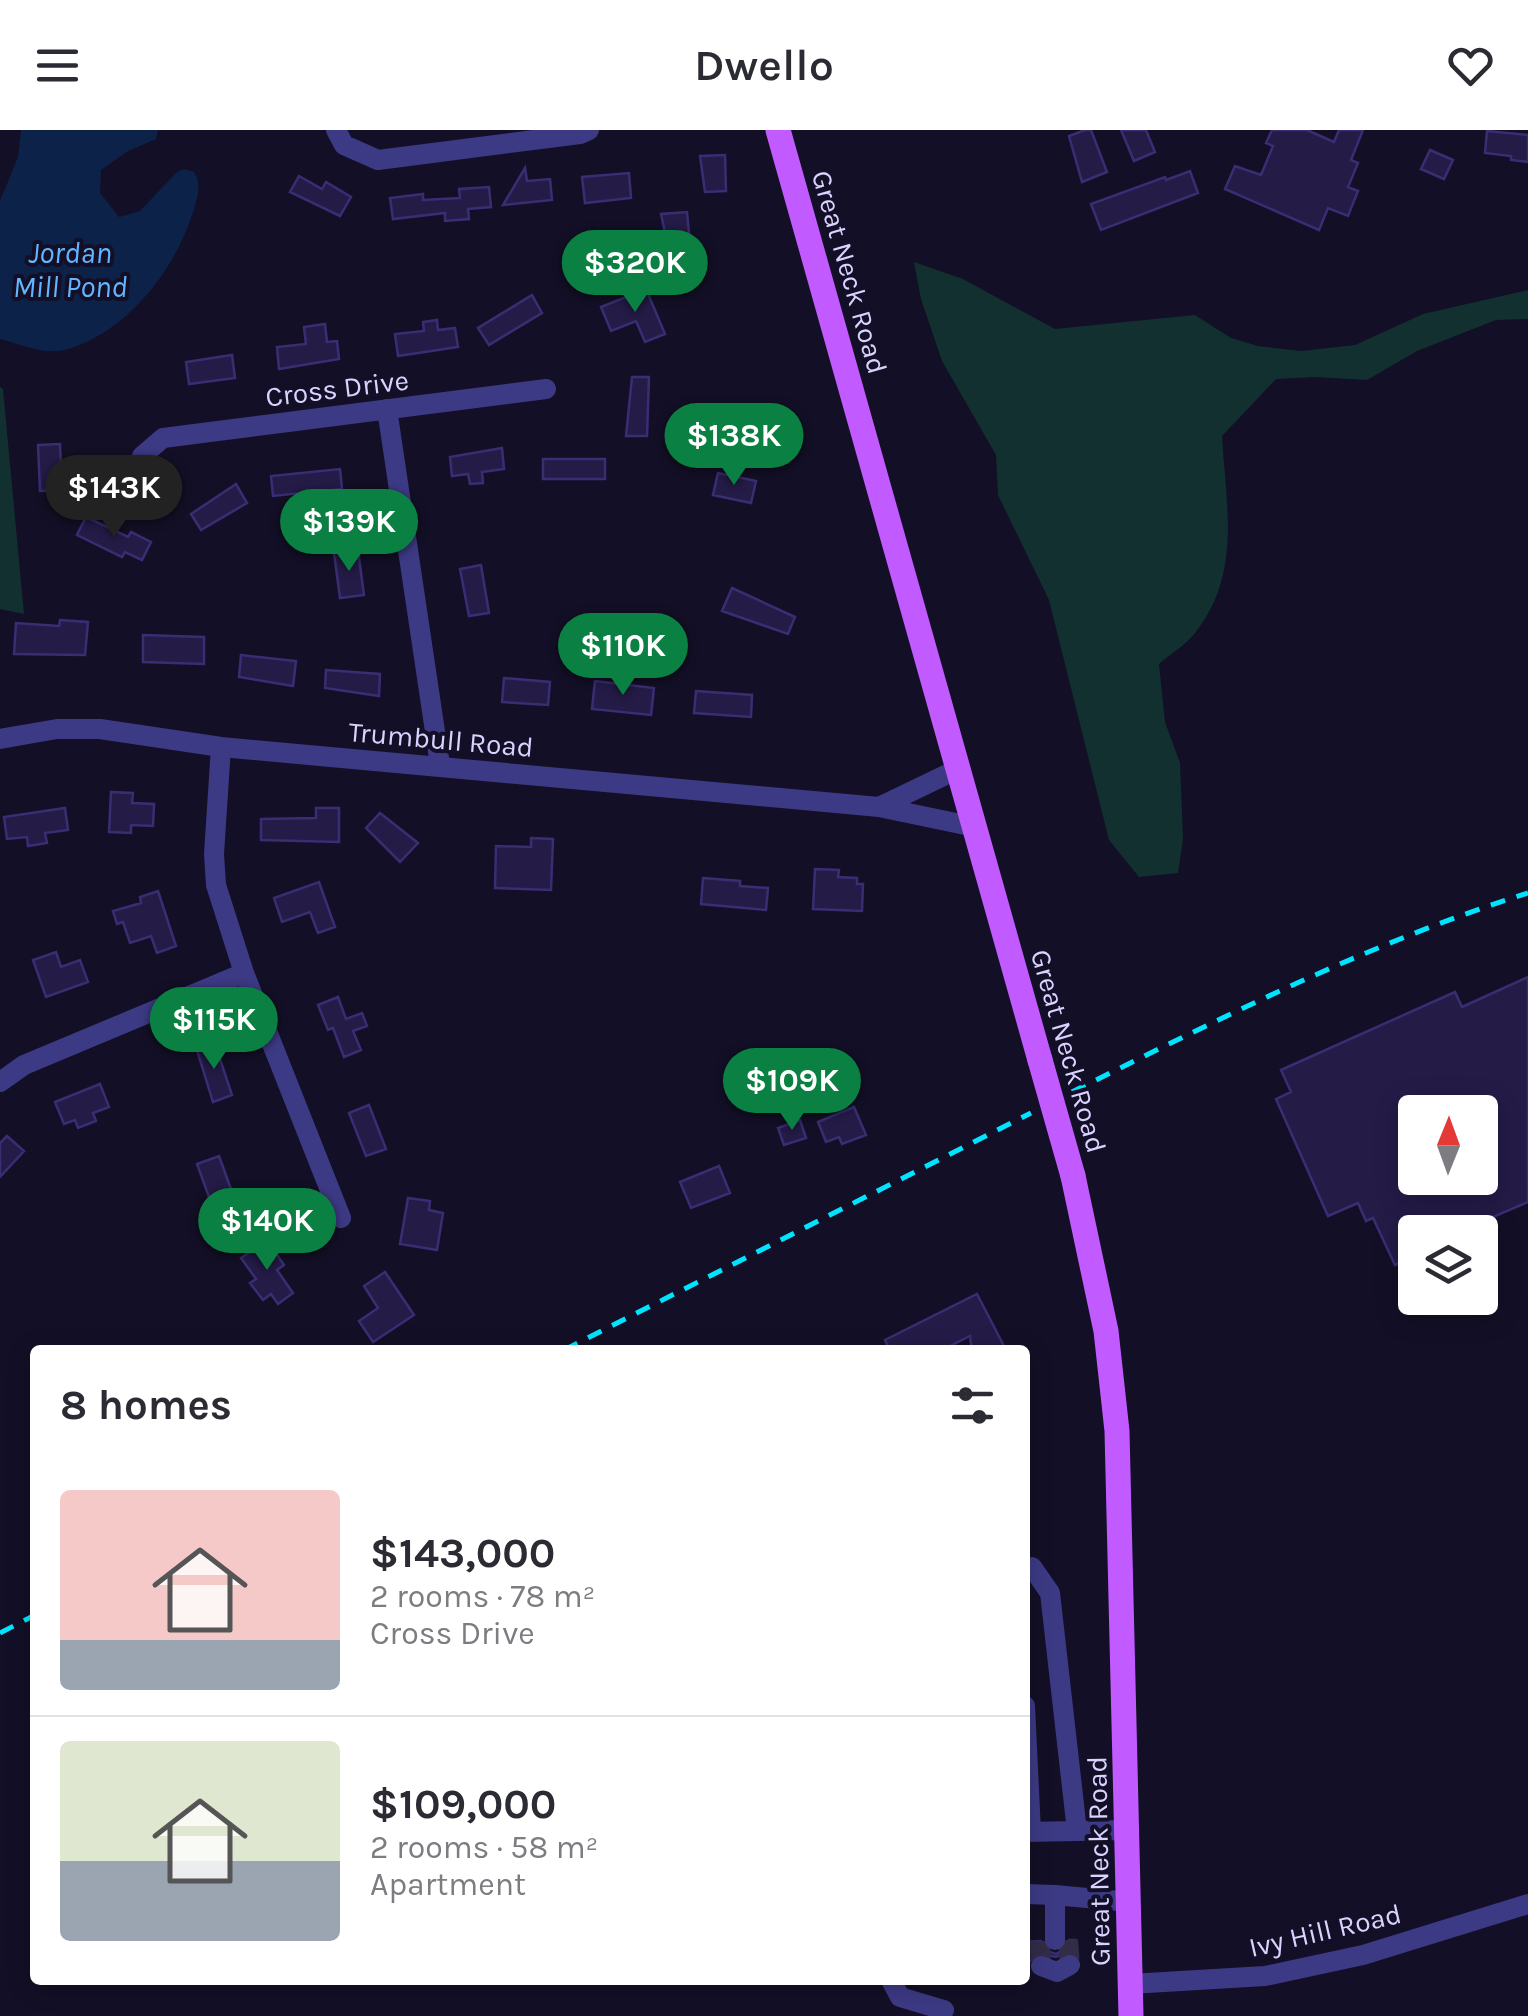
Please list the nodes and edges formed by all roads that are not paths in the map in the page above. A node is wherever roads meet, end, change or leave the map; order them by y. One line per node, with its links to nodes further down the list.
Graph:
1 (336, 130): 2 (street)
2 (589, 130)
3 (778, 130): 10 (main road, Great Neck Road)
4 (546, 389): 5 (street, Cross Drive)
5 (387, 409): 6 (street, Cross Drive); 9 (street)
6 (142, 456)
7 (0, 738): 8 (street, Trumbull Road)
8 (221, 746): 9 (street, Trumbull Road); 13 (street)
9 (440, 765): 11 (street, Trumbull Road)
10 (958, 769): 11 (street); 12 (main road, Great Neck Road)
11 (878, 807): 12 (street, Trumbull Road)
12 (974, 827): 17 (main road, Great Neck Road, bridge)
13 (244, 972): 14 (street); 15 (street)
14 (0, 1082)
15 (342, 1218)
16 (1030, 1572): 18 (street)
17 (1127, 1830): 18 (street); 22 (main road, Great Neck Road)
18 (1078, 1831): 19 (street)
19 (1030, 1832)
20 (1030, 1894): 21 (street)
21 (1055, 1895): 22 (street); 24 (street)
22 (1129, 1902): 25 (main road, Great Neck Road)
23 (1528, 1904): 25 (street, Ivy Hill Road)
24 (1055, 1937)
25 (1130, 1984): 28 (main road, Great Neck Road)
26 (894, 1985): 27 (street)
27 (944, 2010)
28 (1131, 2016)

